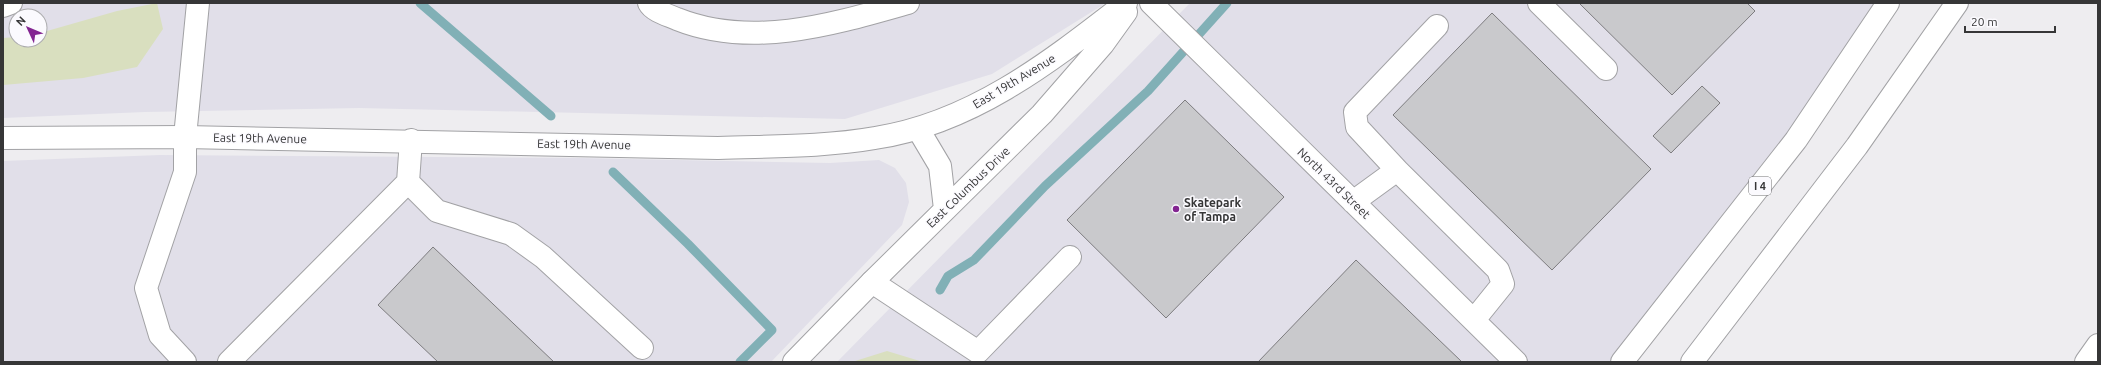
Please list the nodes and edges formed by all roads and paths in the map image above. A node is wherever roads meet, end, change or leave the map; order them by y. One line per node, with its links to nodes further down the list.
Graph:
1 (11, 3): 11 (main road)
2 (198, 3): 15 (main road)
3 (907, 3): 10 (main road)
4 (1126, 3): 14 (main road, East 19th Avenue)
5 (1132, 3): 21 (main road, East Columbus Drive)
6 (1151, 3): 20 (main road, North 43rd Street)
7 (1539, 3): 13 (main road)
8 (1888, 3): 32 (main road, I 4)
9 (1957, 3): 33 (main road)
10 (647, 4)
11 (3, 6)
12 (1437, 26): 18 (main road)
13 (1606, 69)
14 (918, 129): 17 (main road, East 19th Avenue); 21 (main road)
15 (185, 137): 16 (main road, East 19th Avenue); 17 (main road, East 19th Avenue); 28 (main road)
16 (3, 138)
17 (411, 140): 19 (main road)
18 (1397, 170): 20 (main road); 24 (main road)
19 (408, 182): 26 (main road); 29 (main road)
20 (1353, 202): 24 (main road, North 43rd Street)
21 (945, 209): 23 (main road, East Columbus Drive)
22 (1070, 258): 27 (main road)
23 (872, 282): 27 (main road); 30 (main road, East Columbus Drive)
24 (1474, 320): 31 (main road, North 43rd Street)
25 (2098, 345): 34 (main road)
26 (642, 348)
27 (983, 357)
28 (185, 362)
29 (229, 362)
30 (794, 362)
31 (1516, 362)
32 (1622, 362)
33 (1692, 362)
34 (2086, 362)

